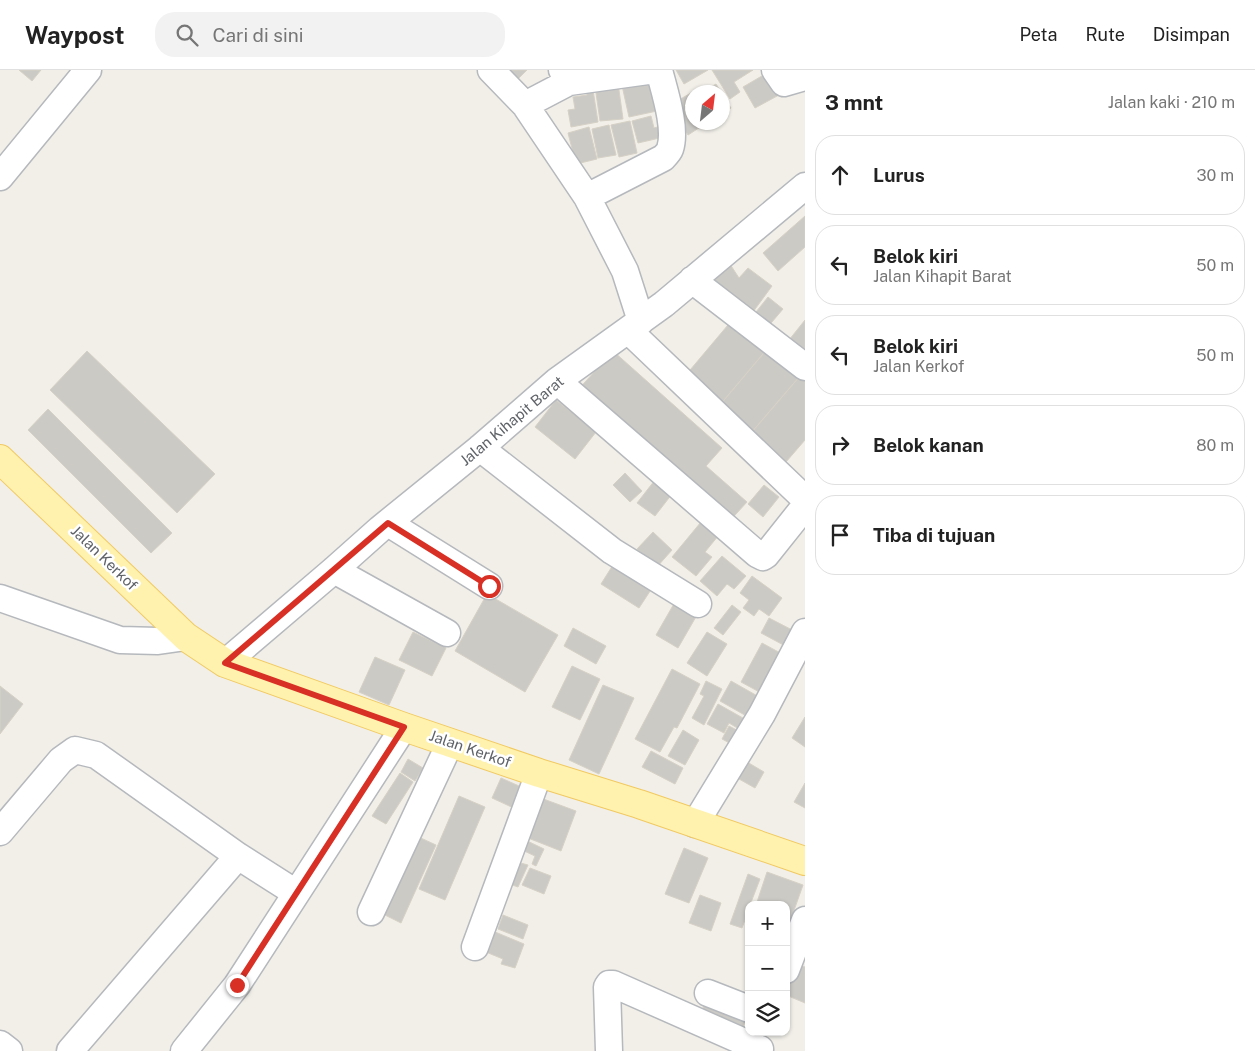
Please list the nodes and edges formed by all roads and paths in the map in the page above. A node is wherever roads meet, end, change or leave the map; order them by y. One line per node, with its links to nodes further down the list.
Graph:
1 (88, 70): 9 (street)
2 (491, 70): 8 (street)
3 (655, 70): 6 (street)
4 (659, 70): 11 (street)
5 (774, 70): 7 (street)
6 (566, 76): 8 (street)
7 (805, 77)
8 (525, 106): 11 (street)
9 (0, 177)
10 (805, 186): 12 (street, Jalan Kihapit Barat)
11 (587, 197): 13 (street)
12 (692, 280): 13 (street, Jalan Kihapit Barat); 14 (street)
13 (634, 326): 15 (street, Jalan Kihapit Barat); 18 (street)
14 (805, 367)
15 (557, 381): 16 (street, Jalan Kihapit Barat); 19 (street)
16 (480, 448): 20 (street, Jalan Kihapit Barat); 24 (street)
17 (0, 459): 27 (main road, Jalan Kerkof)
18 (805, 499)
19 (805, 506)
20 (388, 523): 21 (street, Jalan Kihapit Barat); 22 (street)
21 (334, 570): 26 (street); 28 (street, Jalan Kihapit Barat)
22 (489, 586)
23 (0, 598): 27 (street)
24 (698, 604)
25 (805, 632): 32 (street)
26 (447, 634)
27 (186, 637): 28 (main road, Jalan Kerkof)
28 (225, 663): 29 (main road, Jalan Kerkof)
29 (404, 727): 30 (main road, Jalan Kerkof); 36 (street)
30 (450, 742): 31 (main road, Jalan Kerkof); 37 (street)
31 (539, 773): 32 (main road, Jalan Kerkof); 39 (street)
32 (695, 824): 35 (main road, Jalan Kerkof)
33 (0, 832): 34 (street)
34 (238, 856): 36 (street); 46 (street)
35 (805, 861)
36 (296, 893): 47 (street)
37 (371, 912)
38 (805, 920): 40 (street)
39 (475, 947)
40 (790, 959)
41 (708, 993): 42 (street)
42 (745, 1007)
43 (0, 1044): 45 (street)
44 (761, 1044): 48 (street)
45 (9, 1051)
46 (70, 1051)
47 (184, 1051)
48 (609, 1051)

